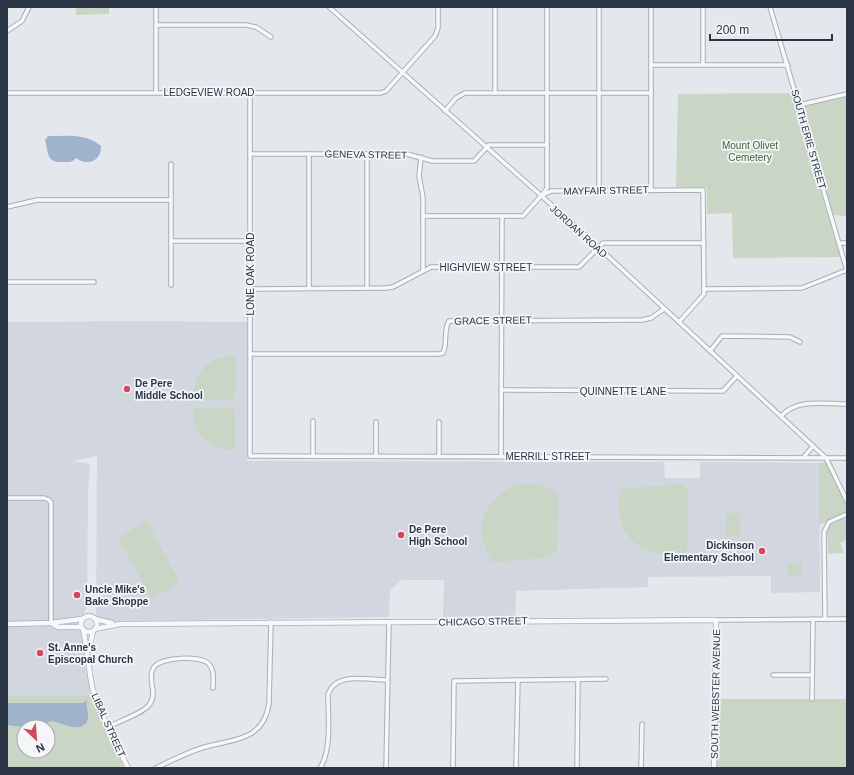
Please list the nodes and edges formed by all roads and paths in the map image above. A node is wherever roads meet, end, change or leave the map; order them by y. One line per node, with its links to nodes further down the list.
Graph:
1 (29, 7): 12 (street)
2 (156, 7): 11 (street)
3 (329, 7): 17 (street, JORDAN ROAD)
4 (438, 7): 17 (street, LEDGEVIEW ROAD)
5 (495, 7): 21 (street)
6 (547, 7): 22 (street)
7 (599, 7): 23 (street)
8 (651, 7): 14 (street)
9 (703, 7): 15 (street)
10 (770, 7): 16 (street, SOUTH ERIE STREET)
11 (156, 25): 13 (street); 18 (street)
12 (7, 31)
13 (271, 37)
14 (651, 65): 15 (street); 24 (street)
15 (703, 65): 16 (street)
16 (788, 65): 26 (street, SOUTH ERIE STREET)
17 (403, 73): 19 (street, LEDGEVIEW ROAD); 27 (street, JORDAN ROAD)
18 (156, 92): 19 (street, LEDGEVIEW ROAD); 20 (street, LEDGEVIEW ROAD)
19 (250, 92): 30 (street, LONE OAK ROAD)
20 (7, 93)
21 (495, 93): 22 (street); 27 (street)
22 (547, 93): 23 (street); 28 (street)
23 (599, 93): 24 (street); 35 (street)
24 (651, 93): 36 (street)
25 (847, 94): 26 (street)
26 (799, 105): 45 (street, SOUTH ERIE STREET)
27 (445, 111): 29 (street, JORDAN ROAD)
28 (547, 145): 29 (street); 37 (street)
29 (486, 148): 33 (street, GENEVA STREET); 37 (street, JORDAN ROAD)
30 (250, 154): 31 (street, GENEVA STREET); 43 (street, LONE OAK ROAD)
31 (309, 154): 32 (street, GENEVA STREET); 54 (street)
32 (366, 154): 33 (street, GENEVA STREET); 55 (street)
33 (422, 157): 40 (street)
34 (171, 164): 38 (street)
35 (599, 190): 36 (street, MAYFAIR STREET); 37 (street, MAYFAIR STREET)
36 (651, 190): 44 (street, MAYFAIR STREET)
37 (541, 196): 41 (street); 47 (street, JORDAN ROAD)
38 (171, 200): 39 (street); 42 (street)
39 (7, 207)
40 (423, 216): 41 (street); 49 (street)
41 (502, 216): 48 (street)
42 (171, 241): 43 (street); 53 (street)
43 (250, 241): 56 (street, LONE OAK ROAD)
44 (704, 243): 47 (street); 57 (street)
45 (839, 243): 46 (street); 50 (street, SOUTH ERIE STREET)
46 (847, 243)
47 (597, 247): 48 (street, HIGHVIEW STREET); 58 (street, JORDAN ROAD)
48 (502, 267): 49 (street, HIGHVIEW STREET); 59 (street)
49 (423, 270): 55 (street, HIGHVIEW STREET)
50 (847, 270): 57 (street)
51 (7, 282): 52 (street)
52 (94, 282)
53 (171, 284)
54 (309, 288): 55 (street, HIGHVIEW STREET); 56 (street, HIGHVIEW STREET)
55 (367, 288)
56 (250, 289): 63 (street, LONE OAK ROAD)
57 (704, 290): 60 (street)
58 (664, 309): 59 (street, GRACE STREET); 60 (street, JORDAN ROAD)
59 (501, 319): 63 (street, GRACE STREET); 65 (street)
60 (679, 322): 62 (street, JORDAN ROAD)
61 (800, 342): 62 (street)
62 (710, 351): 64 (street, JORDAN ROAD)
63 (250, 354): 72 (street, LONE OAK ROAD)
64 (737, 376): 65 (street, QUINNETTE LANE); 67 (street, JORDAN ROAD)
65 (501, 390): 76 (street)
66 (847, 404): 67 (street)
67 (781, 416): 71 (street, JORDAN ROAD)
68 (313, 421): 73 (street)
69 (376, 422): 74 (street)
70 (439, 422): 75 (street)
71 (813, 446): 77 (street); 78 (street, JORDAN ROAD)
72 (250, 456): 73 (street, MERRILL STREET)
73 (313, 456): 74 (street, MERRILL STREET)
74 (376, 456): 75 (street, MERRILL STREET)
75 (439, 456): 76 (street, MERRILL STREET)
76 (501, 456): 77 (street, MERRILL STREET)
77 (802, 458): 78 (street, MERRILL STREET)
78 (826, 458): 79 (street, MERRILL STREET); 81 (street)
79 (847, 458)
80 (7, 498): 91 (street)
81 (847, 501)
82 (847, 514): 86 (street)
83 (82, 619): 84 (street); 91 (street); 94 (street)
84 (95, 619): 93 (street, CHICAGO STREET); 95 (street)
85 (813, 619): 86 (street, CHICAGO STREET); 87 (street, CHICAGO STREET); 98 (street)
86 (825, 619): 88 (street, CHICAGO STREET)
87 (716, 620): 90 (street, CHICAGO STREET); 115 (street, SOUTH WEBSTER AVENUE)
88 (847, 620)
89 (271, 622): 90 (street, CHICAGO STREET); 93 (street, CHICAGO STREET); 108 (street)
90 (389, 622): 100 (street)
91 (51, 623): 92 (street); 94 (street)
92 (7, 624)
93 (120, 624): 95 (street, CHICAGO STREET)
94 (82, 628): 95 (street); 96 (street, LIBAL STREET)
95 (94, 630): 96 (street, LIBAL STREET)
96 (88, 658): 106 (street, LIBAL STREET)
97 (773, 675): 98 (street)
98 (812, 675): 104 (street)
99 (606, 679): 102 (street)
100 (387, 680): 109 (street); 110 (street)
101 (518, 680): 102 (street); 111 (street); 112 (street)
102 (578, 680): 113 (street)
103 (213, 688): 106 (street)
104 (812, 699)
105 (642, 724): 114 (street)
106 (108, 726): 107 (street, LIBAL STREET)
107 (128, 768)
108 (156, 768)
109 (320, 768)
110 (386, 768)
111 (453, 768)
112 (516, 768)
113 (576, 768)
114 (641, 768)
115 (714, 768)

